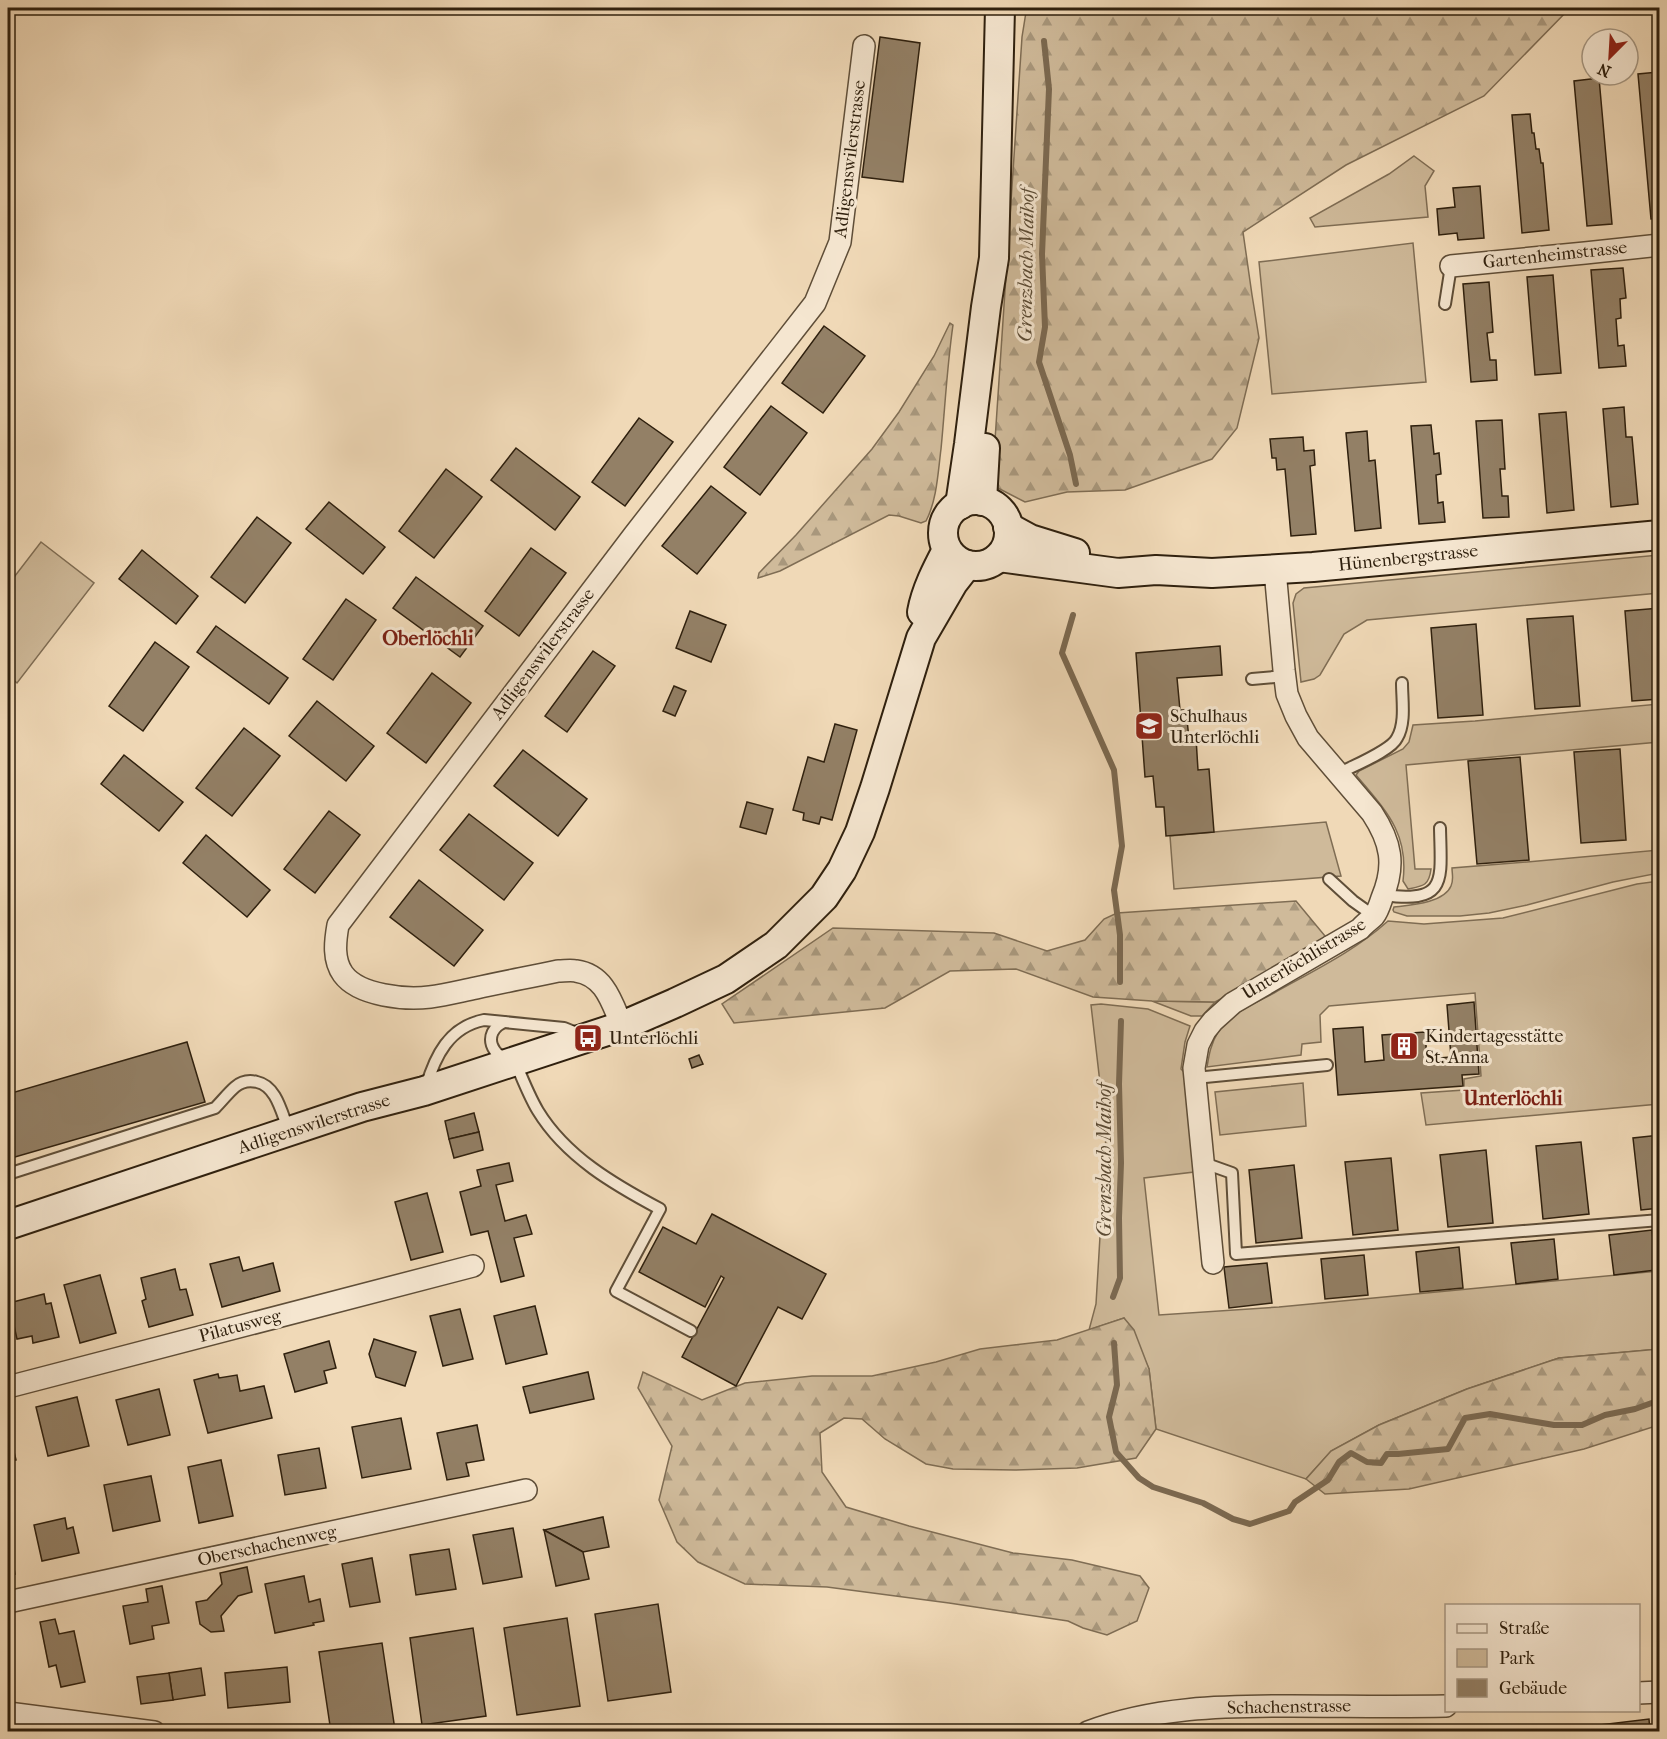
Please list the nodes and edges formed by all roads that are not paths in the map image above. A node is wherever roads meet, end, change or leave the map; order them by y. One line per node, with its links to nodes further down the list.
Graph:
1 (1000, 8): 6 (main road)
2 (864, 46): 22 (street, Adligenswilerstrasse)
3 (1659, 244): 4 (street, Gartenheimstrasse)
4 (1451, 266): 5 (lane)
5 (1445, 304)
6 (971, 503): 7 (main road); 10 (main road)
7 (1008, 526): 9 (main road); 11 (main road, Hünenbergstrasse)
8 (1659, 535): 12 (main road, Hünenbergstrasse)
9 (999, 556): 10 (main road); 11 (main road, Hünenbergstrasse)
10 (957, 557): 22 (main road, Adligenswilerstrasse)
11 (1156, 570): 12 (main road, Hünenbergstrasse)
12 (1275, 570): 13 (street, Unterlöchlistrasse)
13 (1285, 676): 14 (lane); 16 (street, Unterlöchlistrasse)
14 (1252, 679)
15 (1401, 683): 16 (lane)
16 (1338, 774): 19 (street, Unterlöchlistrasse)
17 (1440, 828): 19 (lane)
18 (1329, 879): 20 (lane)
19 (1384, 895): 20 (street, Unterlöchlistrasse)
20 (1374, 916): 26 (street, Unterlöchlistrasse)
21 (504, 1022): 23 (lane); 24 (lane); 27 (lane)
22 (622, 1026): 23 (main road, Adligenswilerstrasse)
23 (588, 1038): 24 (main road, Adligenswilerstrasse)
24 (515, 1061): 27 (main road, Adligenswilerstrasse); 35 (lane)
25 (1327, 1065): 26 (lane)
26 (1195, 1078): 29 (street, Unterlöchlistrasse)
27 (424, 1091): 28 (main road, Adligenswilerstrasse)
28 (289, 1132): 30 (lane); 32 (main road, Adligenswilerstrasse)
29 (1204, 1163): 31 (lane); 33 (street, Unterlöchlistrasse)
30 (8, 1174)
31 (1659, 1220)
32 (8, 1225)
33 (1213, 1263)
34 (473, 1266): 36 (street, Pilatusweg)
35 (691, 1331)
36 (8, 1387)
37 (526, 1490): 38 (street, Oberschachenweg)
38 (8, 1602)
39 (1659, 1692): 40 (street)
40 (1640, 1694)
41 (1445, 1706): 43 (street, Schachenstrasse)
42 (8, 1713): 44 (street)
43 (1150, 1723): 45 (street, Schachenstrasse)
44 (154, 1731)
45 (1088, 1731)

